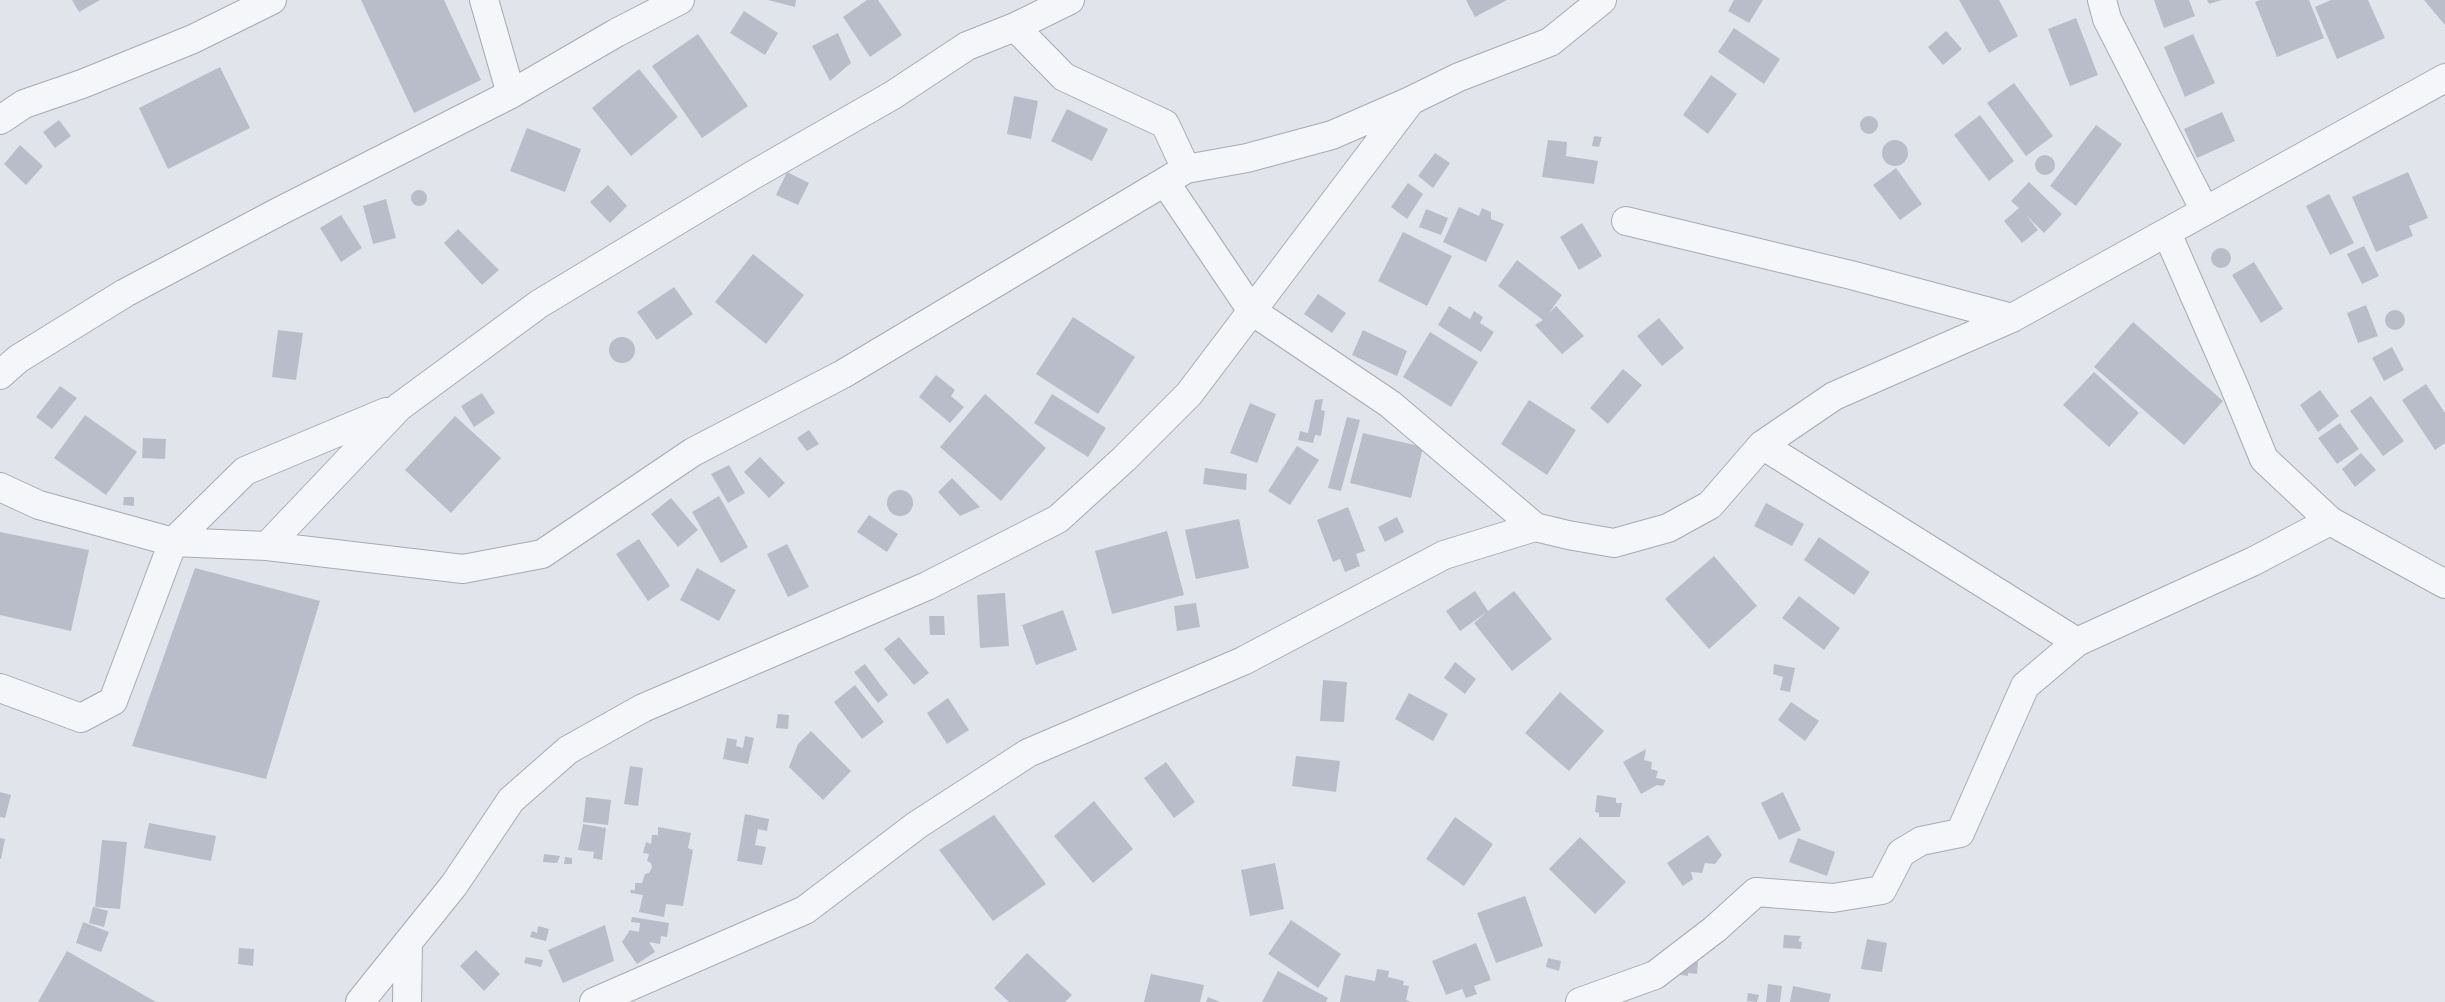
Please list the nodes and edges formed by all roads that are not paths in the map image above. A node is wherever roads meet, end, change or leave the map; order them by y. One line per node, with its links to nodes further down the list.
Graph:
1 (272, 0): 11 (street)
2 (484, 0): 9 (street)
3 (680, 0): 9 (street)
4 (1070, 0): 7 (street)
5 (1602, 0): 10 (street)
6 (2102, 0): 13 (street)
7 (1015, 27): 12 (street); 19 (street)
8 (2445, 78): 13 (street)
9 (511, 94): 18 (street)
10 (1410, 101): 12 (street); 16 (street)
11 (0, 120)
12 (1175, 175): 16 (street); 25 (street)
13 (2205, 211): 15 (street)
14 (1626, 221): 17 (street)
15 (2166, 233): 17 (street); 22 (street)
16 (1252, 311): 23 (street); 29 (street)
17 (2012, 318): 20 (street)
18 (0, 375)
19 (399, 407): 24 (street); 25 (street)
20 (1762, 445): 23 (street); 27 (street)
21 (0, 487): 24 (street)
22 (2330, 521): 26 (street); 27 (street)
23 (1535, 527): 32 (street)
24 (173, 542): 25 (street); 28 (street)
25 (267, 546)
26 (2445, 584)
27 (2077, 642): 33 (street)
28 (0, 688)
29 (408, 942): 30 (street); 31 (street)
30 (360, 1002)
31 (407, 1002)
32 (594, 1002)
33 (1580, 1002)

